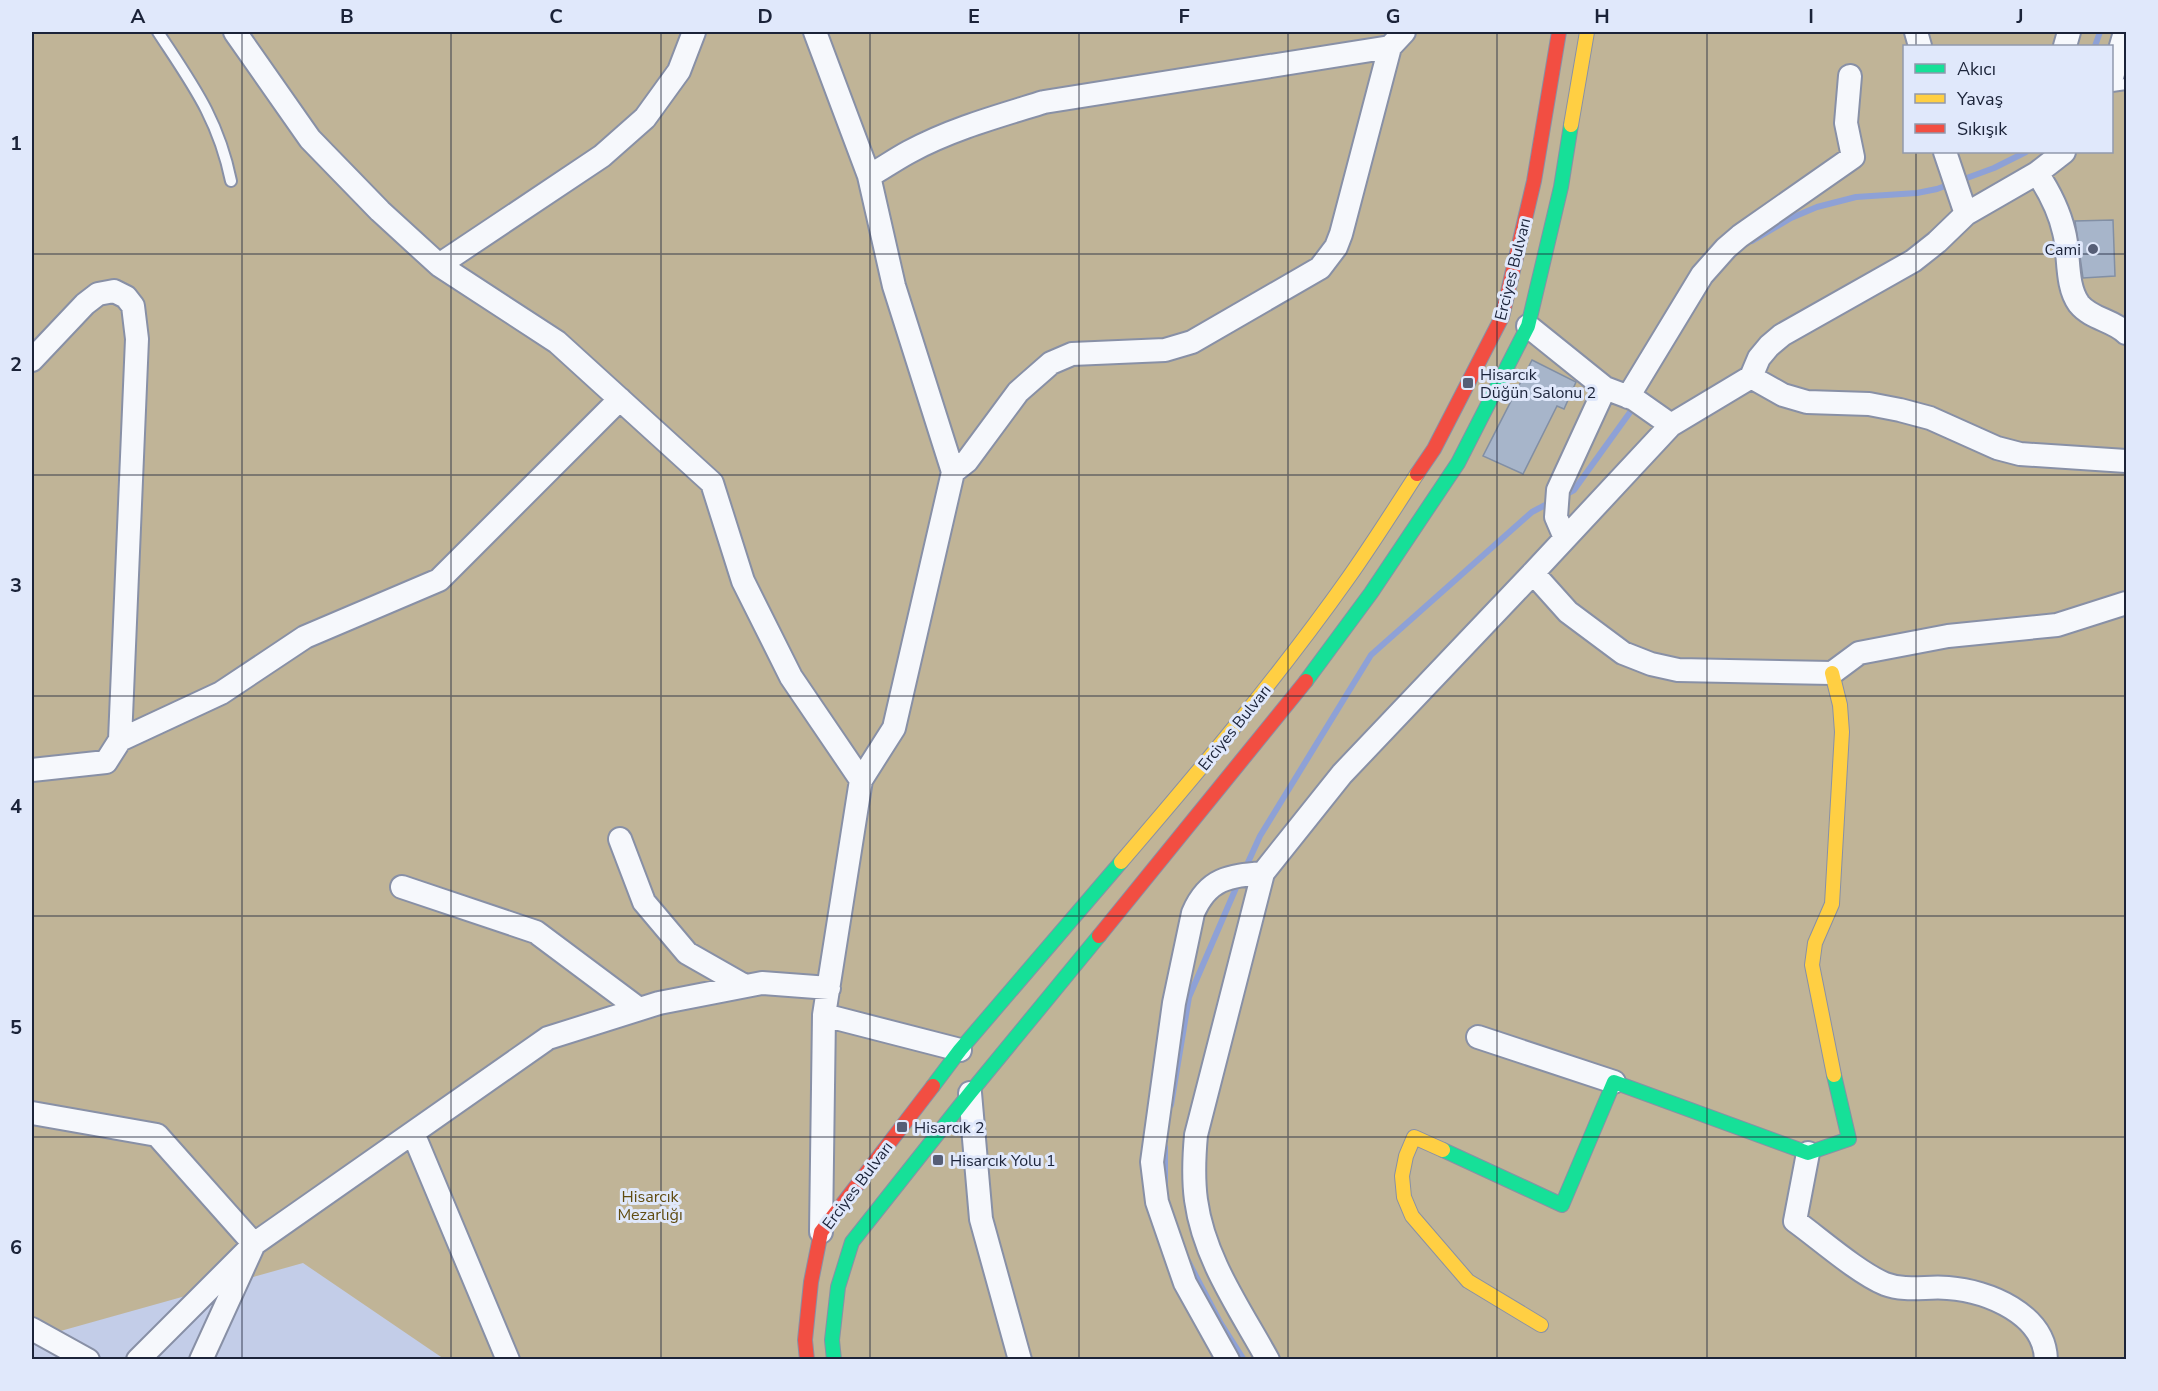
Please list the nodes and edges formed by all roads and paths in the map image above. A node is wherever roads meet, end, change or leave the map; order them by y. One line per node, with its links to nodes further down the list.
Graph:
1 (158, 32): 15 (lane)
2 (235, 32): 17 (street)
3 (694, 32): 17 (street)
4 (815, 32): 14 (street)
5 (1559, 32): 43 (main road, Erciyes Bulvarı)
6 (1587, 32): 18 (main road, Erciyes Bulvarı)
7 (2125, 32): 9 (street)
8 (1397, 39): 14 (street); 27 (street)
9 (2113, 74)
10 (1850, 76): 23 (street)
11 (1945, 153): 16 (street)
12 (2063, 153): 13 (street)
13 (2037, 173): 16 (street); 19 (street)
14 (869, 176): 27 (street)
15 (231, 181)
16 (1959, 195): 21 (street)
17 (438, 265): 24 (street)
18 (1528, 326): 22 (street); 45 (main road, Erciyes Bulvarı)
19 (2127, 333)
20 (32, 360): 32 (street)
21 (1751, 377): 25 (street); 26 (street)
22 (1605, 388): 23 (street); 28 (street)
23 (1631, 398): 25 (street)
24 (620, 399): 32 (street); 34 (street)
25 (1663, 419): 28 (street)
26 (2127, 461)
27 (953, 472): 34 (street)
28 (1565, 538): 29 (street)
29 (1533, 573): 31 (street); 36 (street)
30 (2127, 603): 31 (street)
31 (1832, 673): 48 (main road)
32 (120, 740): 33 (street)
33 (32, 770)
34 (861, 780): 39 (street)
35 (620, 839): 38 (street)
36 (1249, 874): 60 (street); 61 (street)
37 (402, 887): 40 (street)
38 (745, 986): 39 (street); 40 (street)
39 (829, 988): 41 (street)
40 (639, 1010): 47 (street)
41 (824, 1015): 43 (street); 49 (street)
42 (1478, 1037): 44 (street)
43 (960, 1050): 49 (main road, Erciyes Bulvarı)
44 (1614, 1082): 48 (main road); 51 (main road)
45 (970, 1093): 58 (main road, Erciyes Bulvarı); 59 (street)
46 (32, 1113): 50 (street)
47 (413, 1133): 50 (street); 56 (street)
48 (1808, 1153): 62 (street)
49 (821, 1232): 57 (main road, Erciyes Bulvarı)
50 (254, 1244): 54 (street); 55 (street)
51 (1541, 1325)
52 (32, 1329): 53 (street)
53 (88, 1359)
54 (138, 1359)
55 (201, 1359)
56 (508, 1359)
57 (807, 1359)
58 (834, 1359)
59 (1020, 1359)
60 (1228, 1359)
61 (1268, 1359)
62 (2046, 1359)

